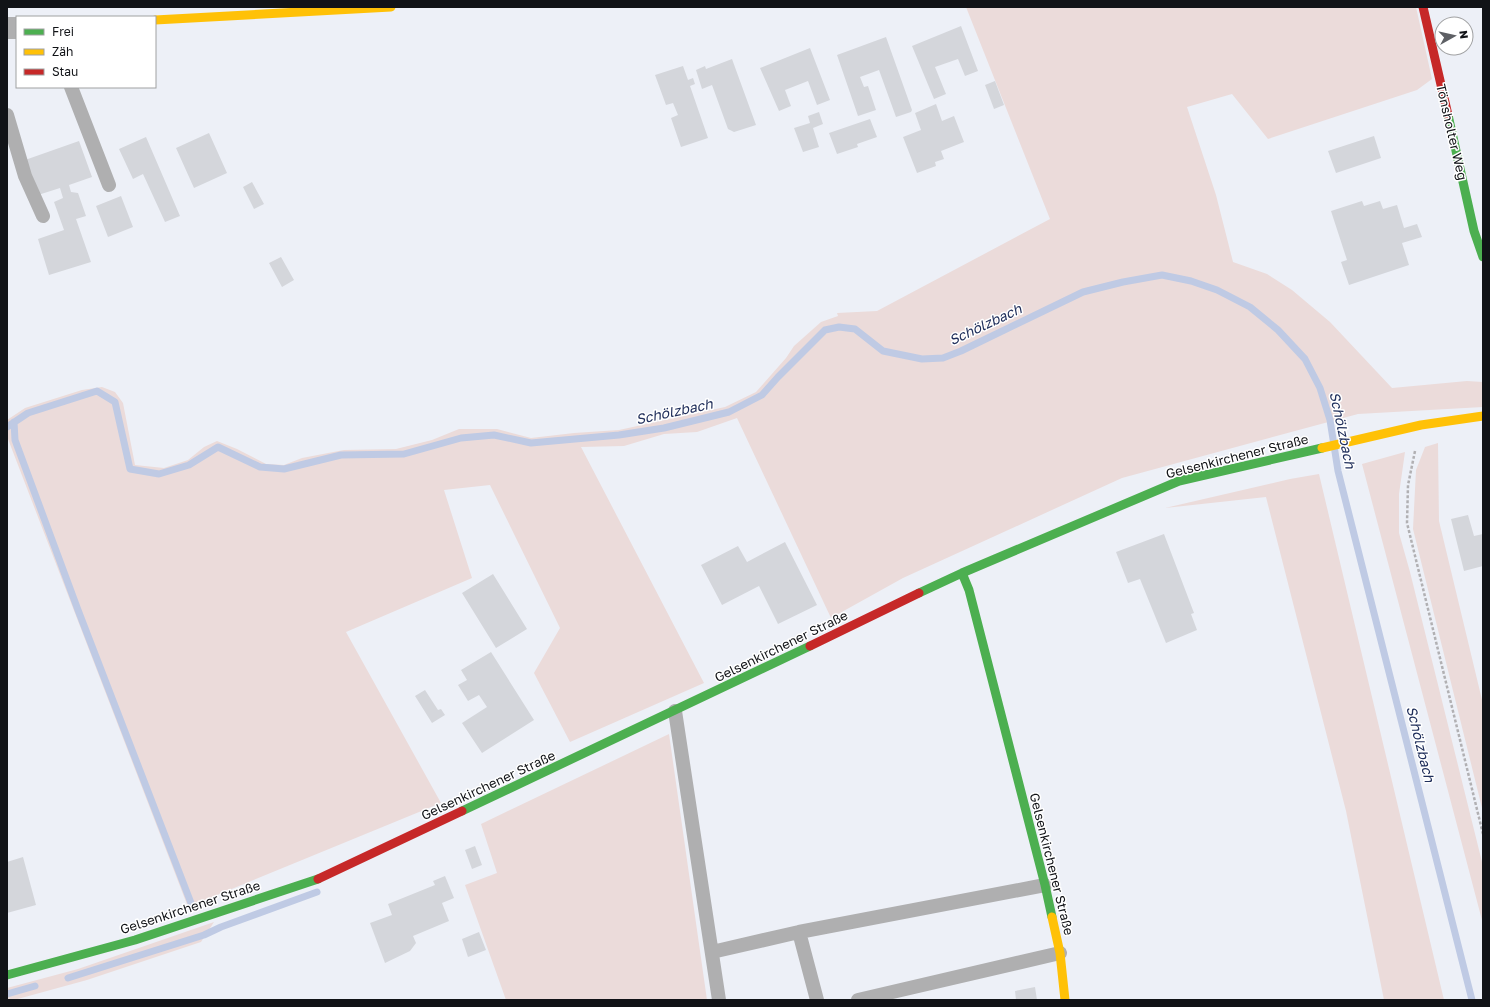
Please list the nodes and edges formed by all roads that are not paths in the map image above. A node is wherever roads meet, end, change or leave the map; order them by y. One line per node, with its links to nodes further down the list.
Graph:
1 (391, 7): 3 (street)
2 (1423, 7): 8 (street, Tönsholter Weg)
3 (156, 20)
4 (71, 88): 6 (lane)
5 (7, 115): 7 (lane)
6 (109, 185)
7 (43, 216)
8 (1483, 257)
9 (1483, 416): 10 (street, Gelsenkirchener Straße)
10 (962, 573): 11 (street, Gelsenkirchener Straße); 12 (street, Gelsenkirchener Straße)
11 (675, 711): 14 (lane); 16 (street, Gelsenkirchener Straße)
12 (1045, 884): 13 (lane); 15 (street, Gelsenkirchener Straße)
13 (799, 932): 14 (lane); 18 (lane)
14 (712, 952): 17 (lane)
15 (1060, 954): 19 (lane); 20 (street, Gelsenkirchener Straße)
16 (7, 975)
17 (719, 1000)
18 (817, 1000)
19 (858, 1000)
20 (1065, 1000)

